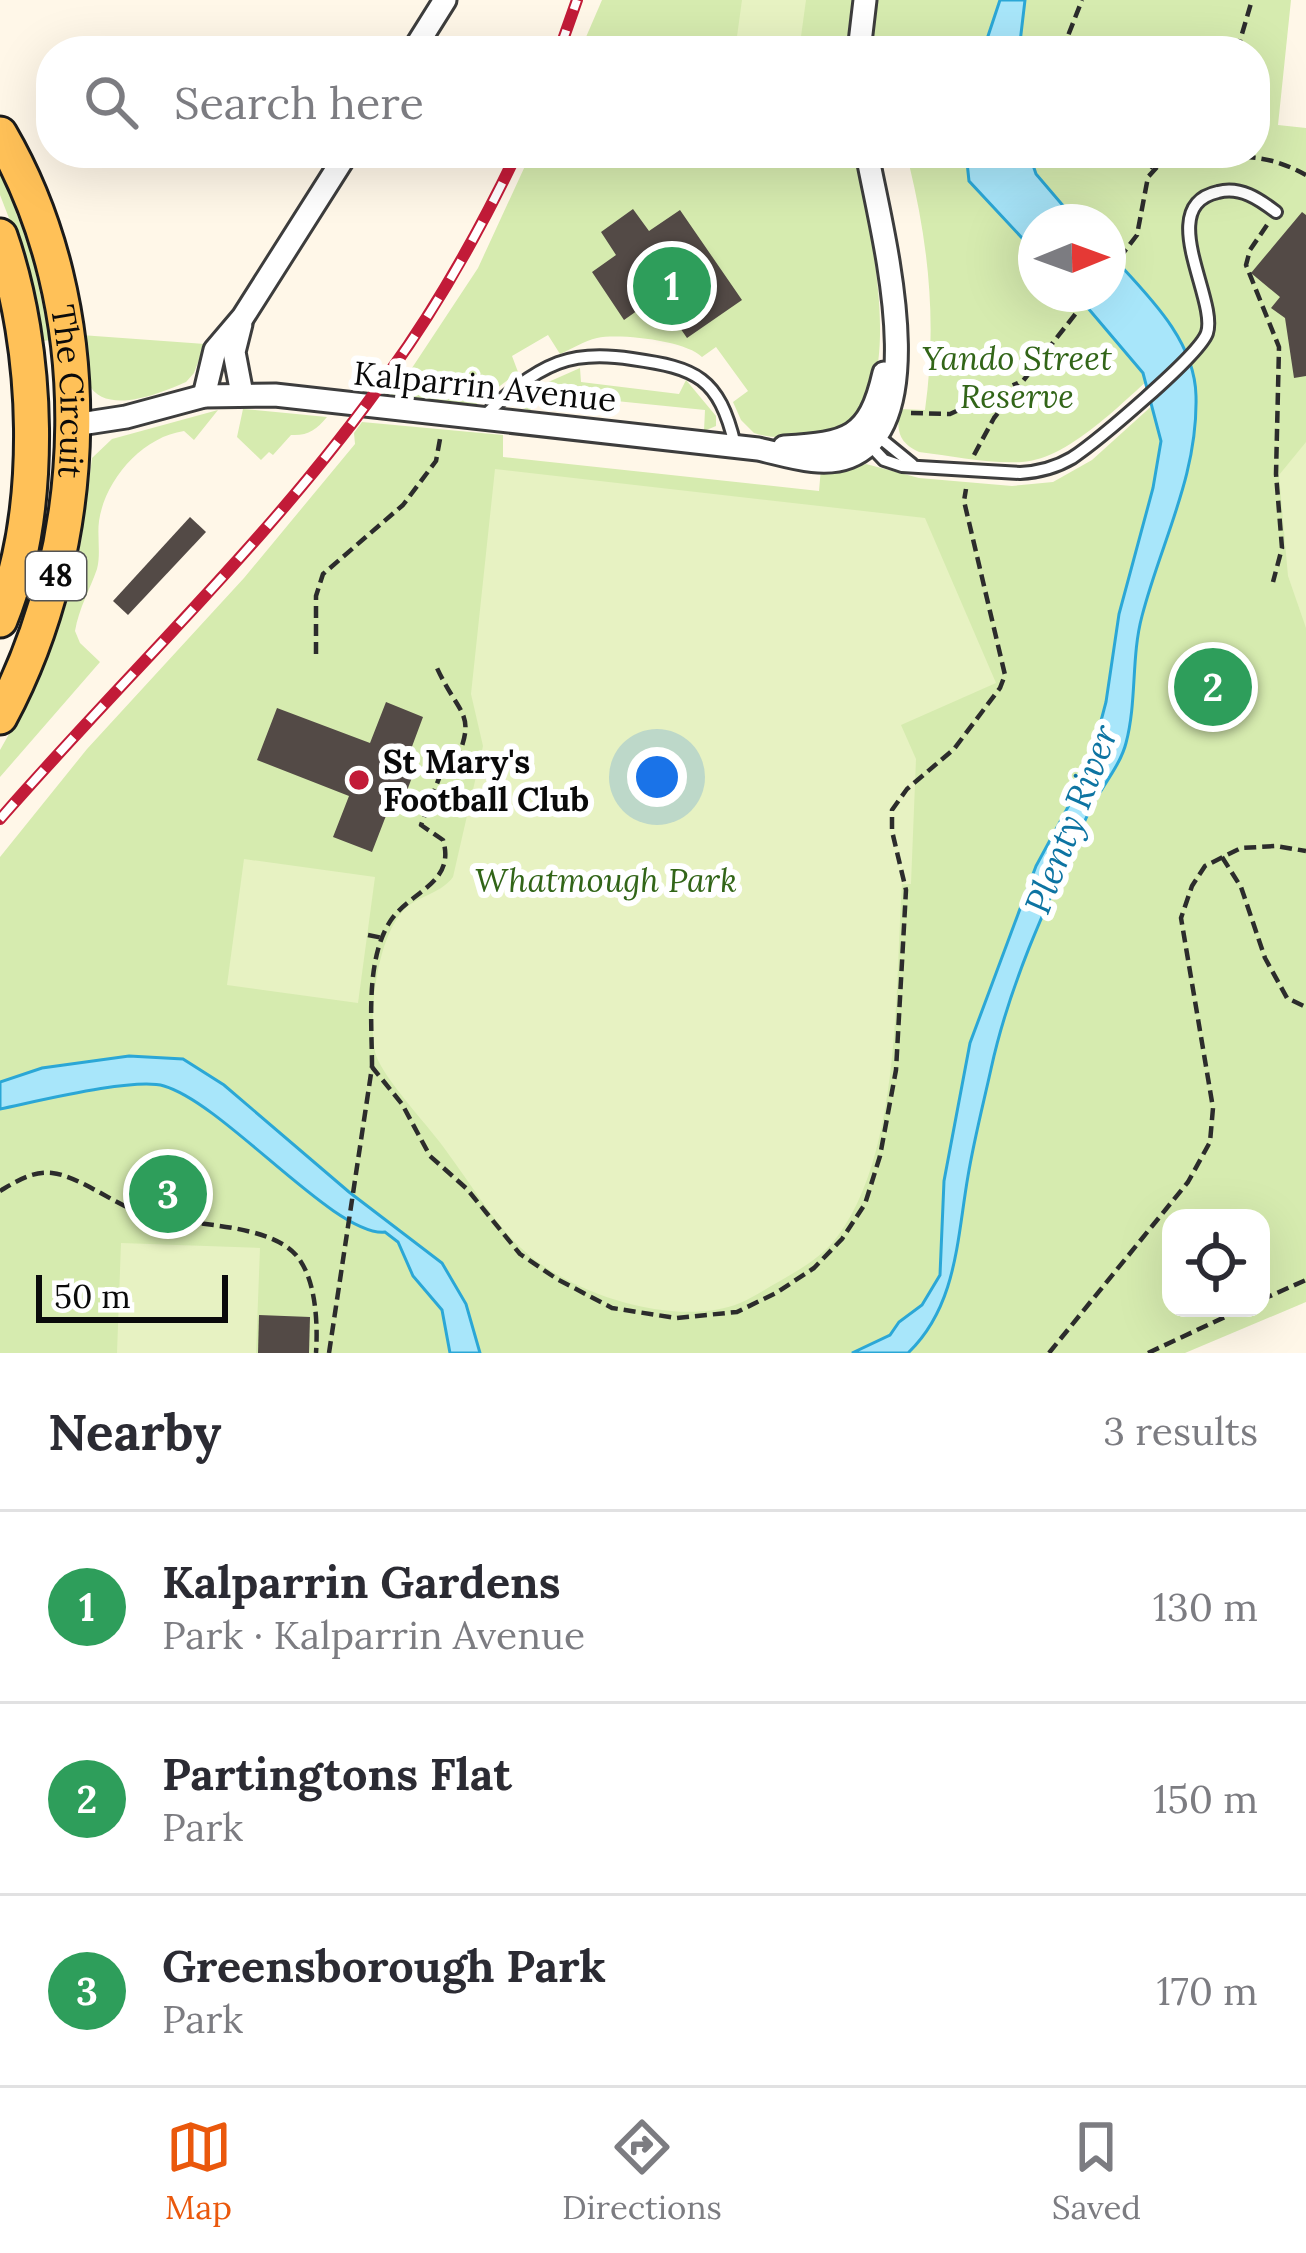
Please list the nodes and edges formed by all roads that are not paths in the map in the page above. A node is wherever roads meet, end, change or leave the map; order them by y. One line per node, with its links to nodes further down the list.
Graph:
1 (446, 0): 3 (street)
2 (865, 0): 4 (street)
3 (423, 36)
4 (861, 36)
5 (0, 134): 15 (main road, The Circuit / 48)
6 (337, 168): 10 (street)
7 (870, 168): 11 (street)
8 (1276, 212): 17 (lane)
9 (0, 236): 16 (main road, The Circuit / 48)
10 (242, 317): 12 (street); 13 (street)
11 (893, 331): 17 (street); 17 (street)
12 (242, 394): 13 (street, Kalparrin Avenue); 14 (street, Kalparrin Avenue)
13 (204, 396): 15 (street, Kalparrin Avenue)
14 (481, 419): 18 (street, Kalparrin Avenue); 18 (lane)
15 (74, 425): 16 (main road); 20 (main road, The Circuit / 48)
16 (30, 427): 19 (main road, The Circuit / 48)
17 (870, 436): 18 (street, Kalparrin Avenue)
18 (747, 448)
19 (0, 620)
20 (0, 717)

